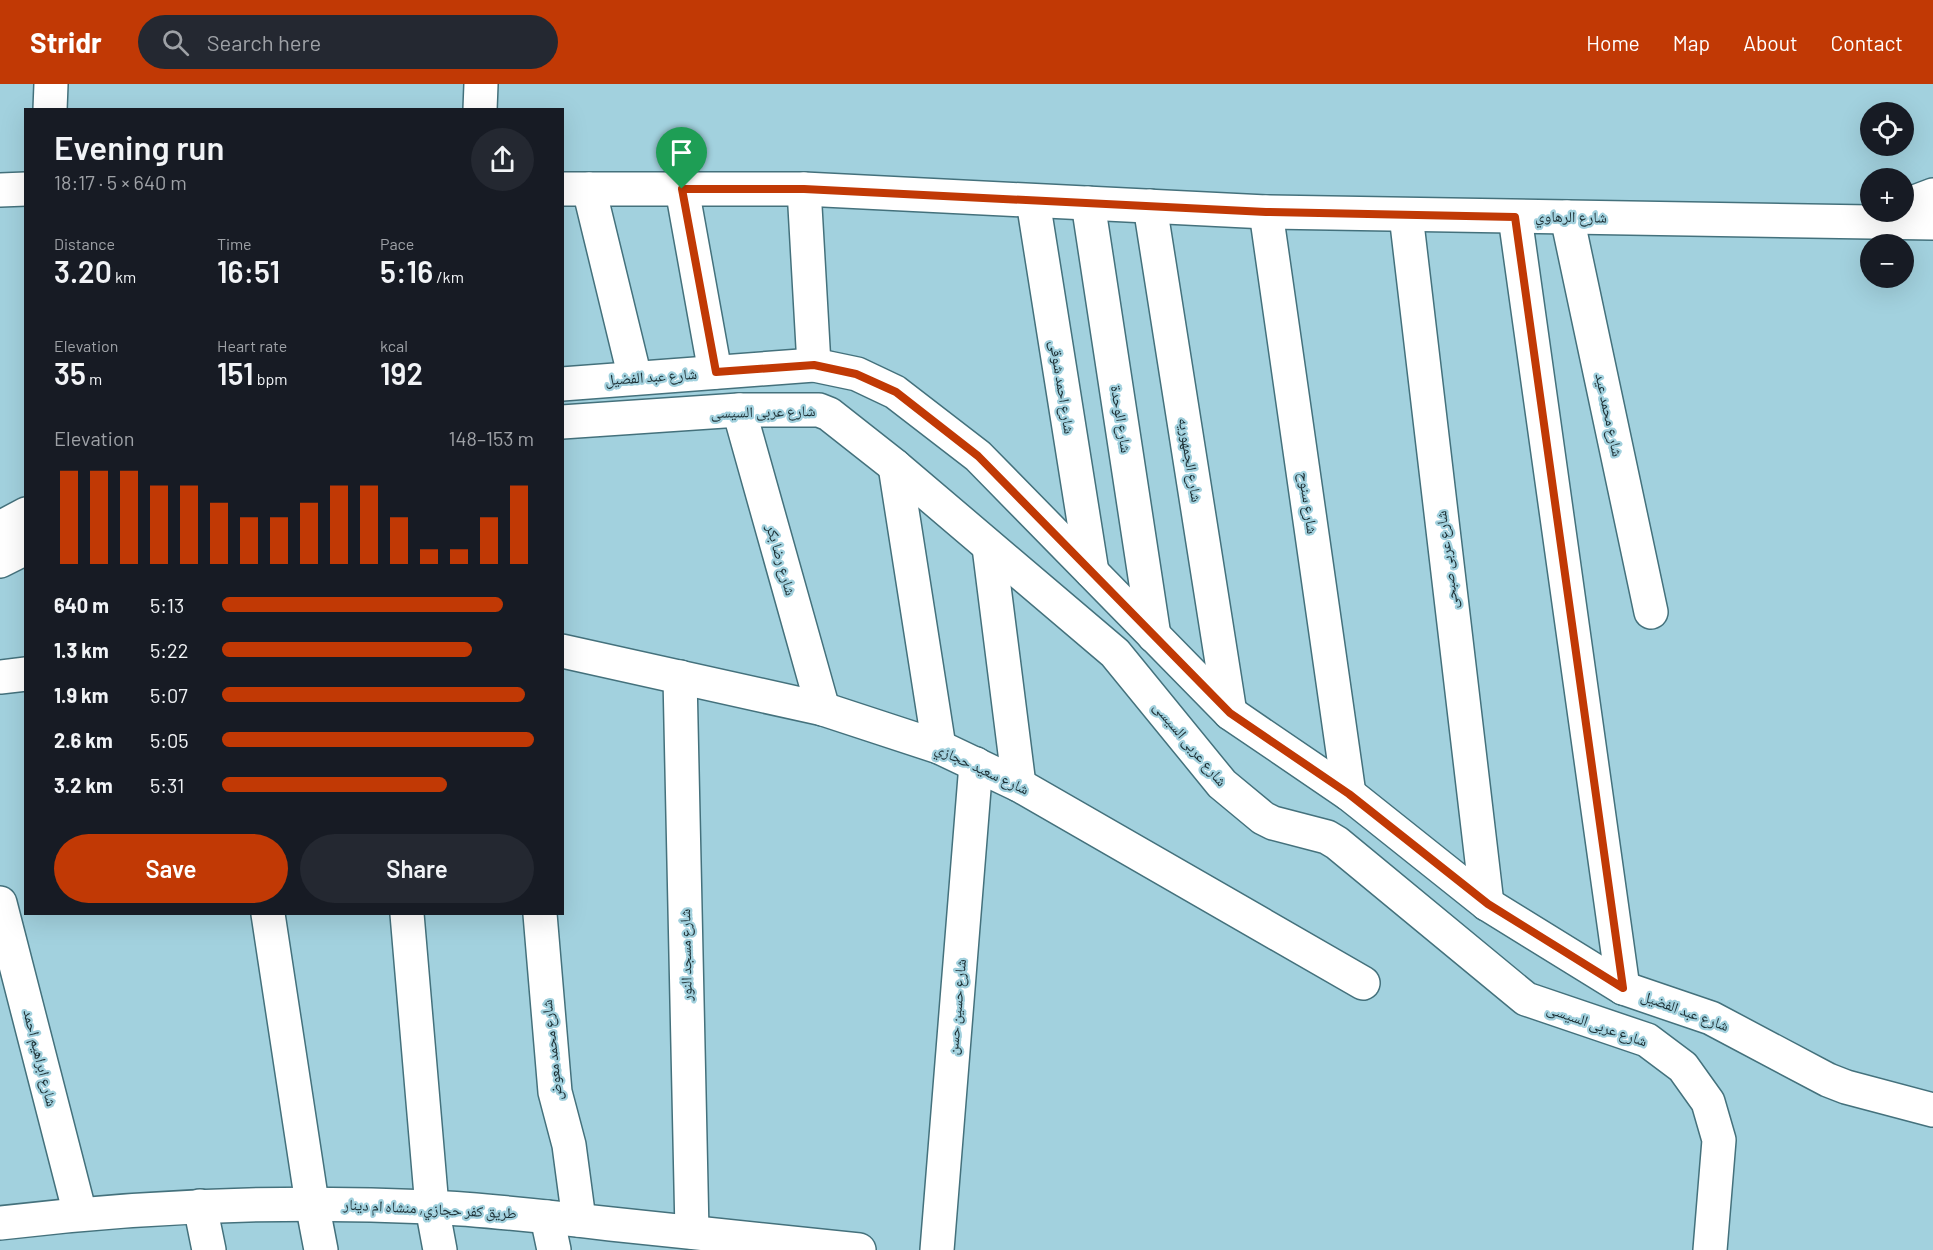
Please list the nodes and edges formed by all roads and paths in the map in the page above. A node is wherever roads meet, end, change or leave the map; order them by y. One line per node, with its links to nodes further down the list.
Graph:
1 (51, 84): 3 (street)
2 (481, 84): 4 (street)
3 (50, 108)
4 (480, 108)
5 (24, 189): 9 (street)
6 (576, 189): 7 (street, شارع الرهاوي); 24 (street)
7 (682, 189): 8 (street, شارع الرهاوي); 23 (street)
8 (804, 189): 11 (street, شارع الرهاوي); 22 (street)
9 (0, 190)
10 (1933, 195): 12 (street)
11 (1033, 201): 13 (street, شارع الرهاوي); 34 (street, شارع احمد شوقى)
12 (1914, 202)
13 (1088, 203): 14 (street, شارع الرهاوي); 36 (street, شارع الوحدة)
14 (1150, 206): 15 (street, شارع الرهاوي); 42 (street, شارع الجمهوريه)
15 (1266, 212): 16 (street, شارع الرهاوي); 46 (street, شارع سنوح)
16 (1406, 215): 17 (street, شارع الرهاوي); 48 (street, شارع عربى صبحى)
17 (1515, 217): 18 (street, شارع الرهاوي); 53 (street)
18 (1567, 217): 19 (street, شارع الرهاوي); 35 (street, شارع محمد عيد)
19 (1860, 217)
20 (1914, 221): 21 (street, شارع الرهاوي)
21 (1933, 223)
22 (814, 365): 23 (street, شارع عبد الفضيل); 34 (street, شارع عبد الفضيل)
23 (716, 372): 24 (street, شارع عبد الفضيل)
24 (634, 378): 25 (street, شارع عبد الفضيل)
25 (564, 384)
26 (739, 410): 27 (street, شارع عربى السيسى); 28 (street, شارع عربى السيسى); 41 (street, شارع رضا بكر)
27 (564, 422)
28 (895, 466): 31 (street, شارع عربى السيسى); 43 (street)
29 (24, 515): 30 (street)
30 (0, 528)
31 (989, 547): 45 (street); 70 (street, شارع عربى السيسى)
32 (24, 549): 33 (street)
33 (0, 561)
34 (1092, 572): 36 (street, شارع عبد الفضيل)
35 (1651, 612)
36 (1154, 636): 42 (street, شارع عبد الفضيل)
37 (564, 651): 40 (street, شارع سعيد حجازي)
38 (24, 674): 39 (street)
39 (0, 677)
40 (680, 678): 41 (street, شارع سعيد حجازي); 62 (street, شارع مسجد النور)
41 (823, 709): 43 (street, شارع سعيد حجازي)
42 (1230, 713): 46 (street, شارع عبد الفضيل)
43 (939, 747): 44 (street, شارع سعيد حجازي)
44 (976, 764): 45 (street, شارع سعيد حجازي); 69 (street, شارع حسين حسن)
45 (1019, 785): 52 (street, شارع سعيد حجازي)
46 (1349, 794): 48 (street, شارع عبد الفضيل)
47 (0, 903): 58 (street, شارع ابراهيم احمد)
48 (1488, 904): 53 (street, شارع عبد الفضيل)
49 (268, 915): 55 (street)
50 (407, 915): 57 (street)
51 (540, 915): 60 (street, شارع محمد معوض)
52 (1363, 983)
53 (1623, 988): 54 (street, شارع عبد الفضيل)
54 (1933, 1110)
55 (312, 1203): 56 (street, طريق كفر حجازي, منشاه ام دينار); 57 (street, طريق كفر حجازي, منشاه ام دينار); 65 (street)
56 (200, 1206): 58 (street, طريق كفر حجازي, منشاه ام دينار); 64 (street)
57 (432, 1207): 59 (street, طريق كفر حجازي, منشاه ام دينار); 66 (street)
58 (80, 1214): 61 (street, طريق كفر حجازي, منشاه ام دينار)
59 (547, 1216): 60 (street, طريق كفر حجازي, منشاه ام دينار); 67 (street)
60 (579, 1220): 63 (street, طريق كفر حجازي, منشاه ام دينار)
61 (0, 1223)
62 (692, 1232): 63 (street, طريق كفر حجازي, منشاه ام دينار); 68 (street, طريق كفر حجازي, منشاه ام دينار)
63 (615, 1237)
64 (209, 1250)
65 (321, 1250)
66 (440, 1250)
67 (554, 1250)
68 (859, 1250)
69 (937, 1250)
70 (1710, 1250)

